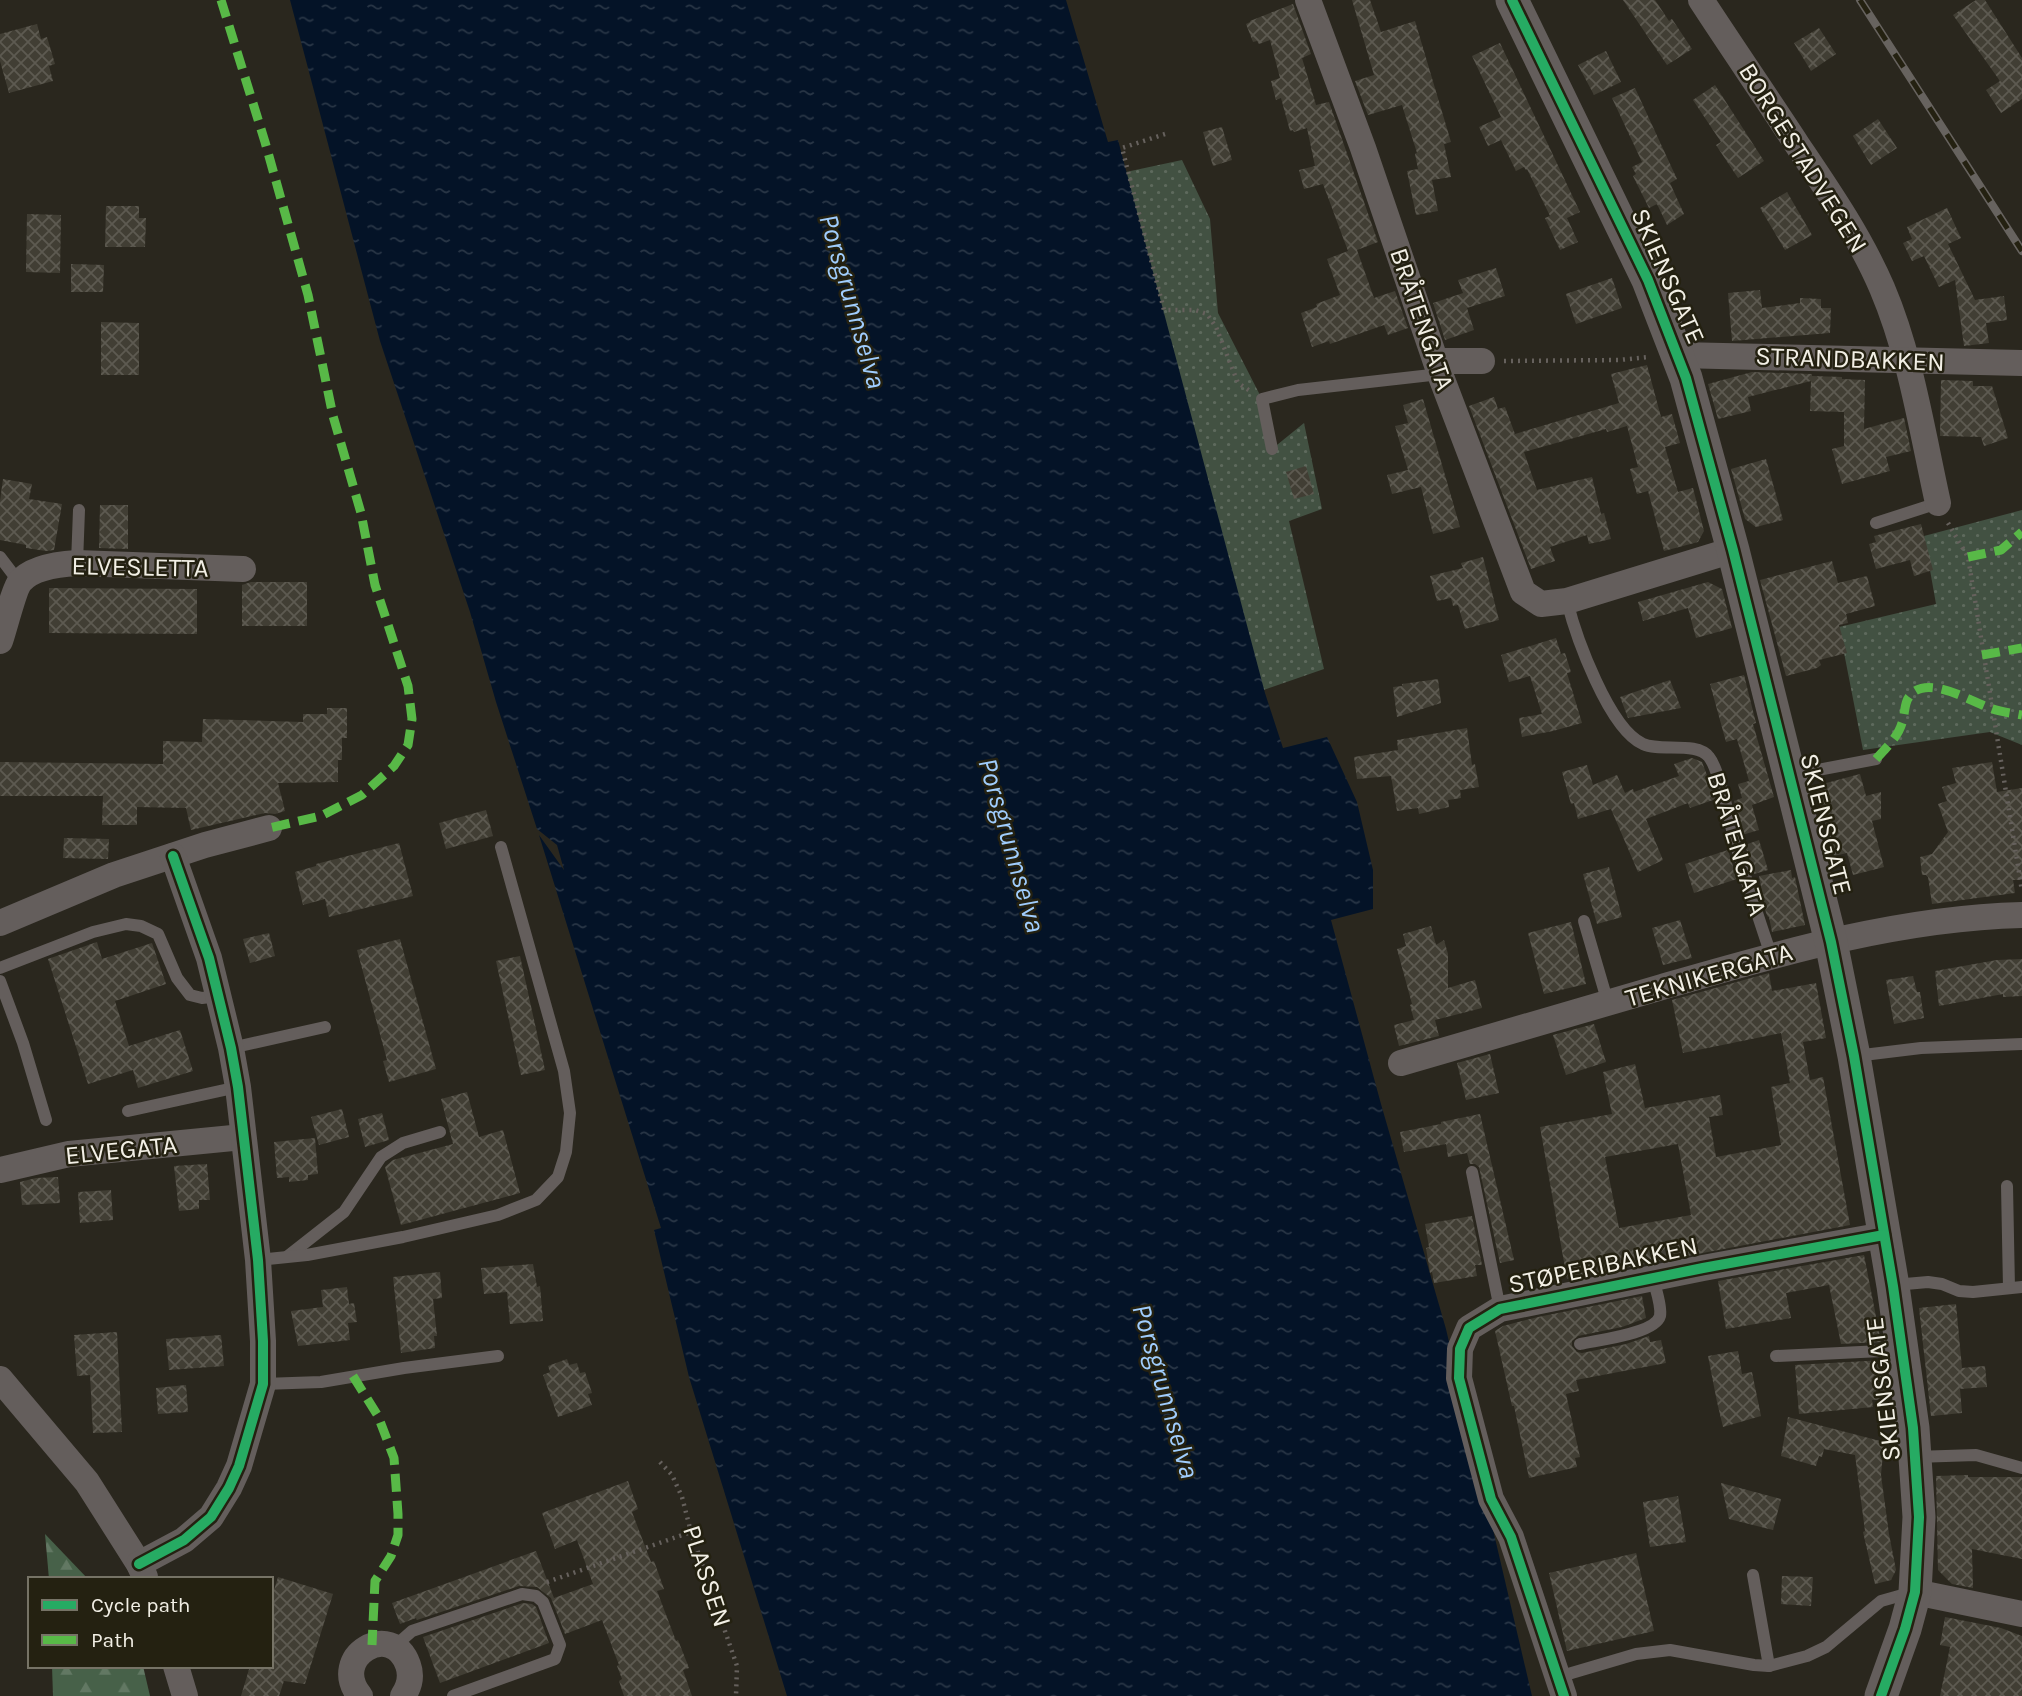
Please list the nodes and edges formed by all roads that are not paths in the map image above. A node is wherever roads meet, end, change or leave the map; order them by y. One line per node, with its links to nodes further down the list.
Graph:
1 (1308, 0): 8 (street, BRÅTENGATA)
2 (1512, 0): 4 (street, SKIENSGATE)
3 (1701, 0): 6 (street, BORGESTADVEGEN)
4 (1678, 355): 6 (street, STRANDBAKKEN); 13 (street, SKIENSGATE)
5 (1482, 361): 8 (street)
6 (1907, 361): 7 (street, STRANDBAKKEN); 10 (street, BORGESTADVEGEN)
7 (2022, 363)
8 (1438, 368): 9 (lane); 18 (street, BRÅTENGATA)
9 (1272, 449)
10 (1938, 503): 12 (lane)
11 (79, 510): 15 (lane)
12 (1876, 523)
13 (1733, 550): 18 (street, BRÅTENGATA); 21 (street, SKIENSGATE)
14 (0, 557): 17 (lane)
15 (77, 563): 16 (street, ELVESLETTA); 17 (street, ELVESLETTA)
16 (243, 569)
17 (19, 582): 19 (street)
18 (1567, 601): 29 (lane, BRÅTENGATA)
19 (0, 641)
20 (1876, 759): 21 (lane)
21 (1790, 775): 28 (street, SKIENSGATE)
22 (269, 828): 24 (street)
23 (501, 847): 48 (lane)
24 (173, 856): 27 (street); 32 (street)
25 (2022, 915): 28 (street, TEKNIKERGATA)
26 (1584, 921): 33 (lane)
27 (0, 923)
28 (1831, 942): 29 (street, TEKNIKERGATA); 37 (street, SKIENSGATE)
29 (1771, 955): 33 (street, TEKNIKERGATA)
30 (0, 968): 32 (lane)
31 (0, 981): 41 (lane)
32 (218, 996): 36 (street)
33 (1608, 1003): 38 (street, TEKNIKERGATA)
34 (325, 1027): 36 (lane)
35 (2022, 1044): 37 (lane)
36 (231, 1048): 39 (street)
37 (1854, 1056): 47 (street, SKIENSGATE)
38 (1401, 1063)
39 (238, 1087): 40 (lane); 43 (street)
40 (128, 1111)
41 (46, 1120)
42 (440, 1132): 48 (lane)
43 (243, 1137): 44 (street, ELVEGATA); 49 (street)
44 (0, 1170)
45 (1472, 1172): 53 (lane)
46 (2007, 1186): 52 (lane)
47 (1884, 1235): 50 (street, STØPERIBAKKEN); 51 (street, SKIENSGATE)
48 (287, 1257): 49 (lane)
49 (258, 1260): 59 (street)
50 (1653, 1278): 53 (street, STØPERIBAKKEN); 54 (lane)
51 (1893, 1286): 52 (lane); 55 (street, SKIENSGATE)
52 (2015, 1288)
53 (1500, 1309): 69 (street, STØPERIBAKKEN)
54 (1580, 1344)
55 (1902, 1350): 57 (lane); 60 (street, SKIENSGATE)
56 (498, 1356): 59 (lane)
57 (1776, 1356)
58 (0, 1379): 62 (street)
59 (263, 1384): 62 (street)
60 (1915, 1457): 61 (lane); 64 (street, SKIENSGATE)
61 (2022, 1468)
62 (142, 1571)
63 (1753, 1575): 67 (lane)
64 (1915, 1592): 65 (street); 67 (lane); 74 (street, SKIENSGATE)
65 (2022, 1614)
66 (395, 1646): 71 (street); 72 (street); 73 (lane)
67 (1769, 1666): 69 (lane)
68 (177, 1668): 70 (street)
69 (1561, 1686)
70 (185, 1696)
71 (360, 1696)
72 (402, 1696)
73 (453, 1696)
74 (1881, 1696)

